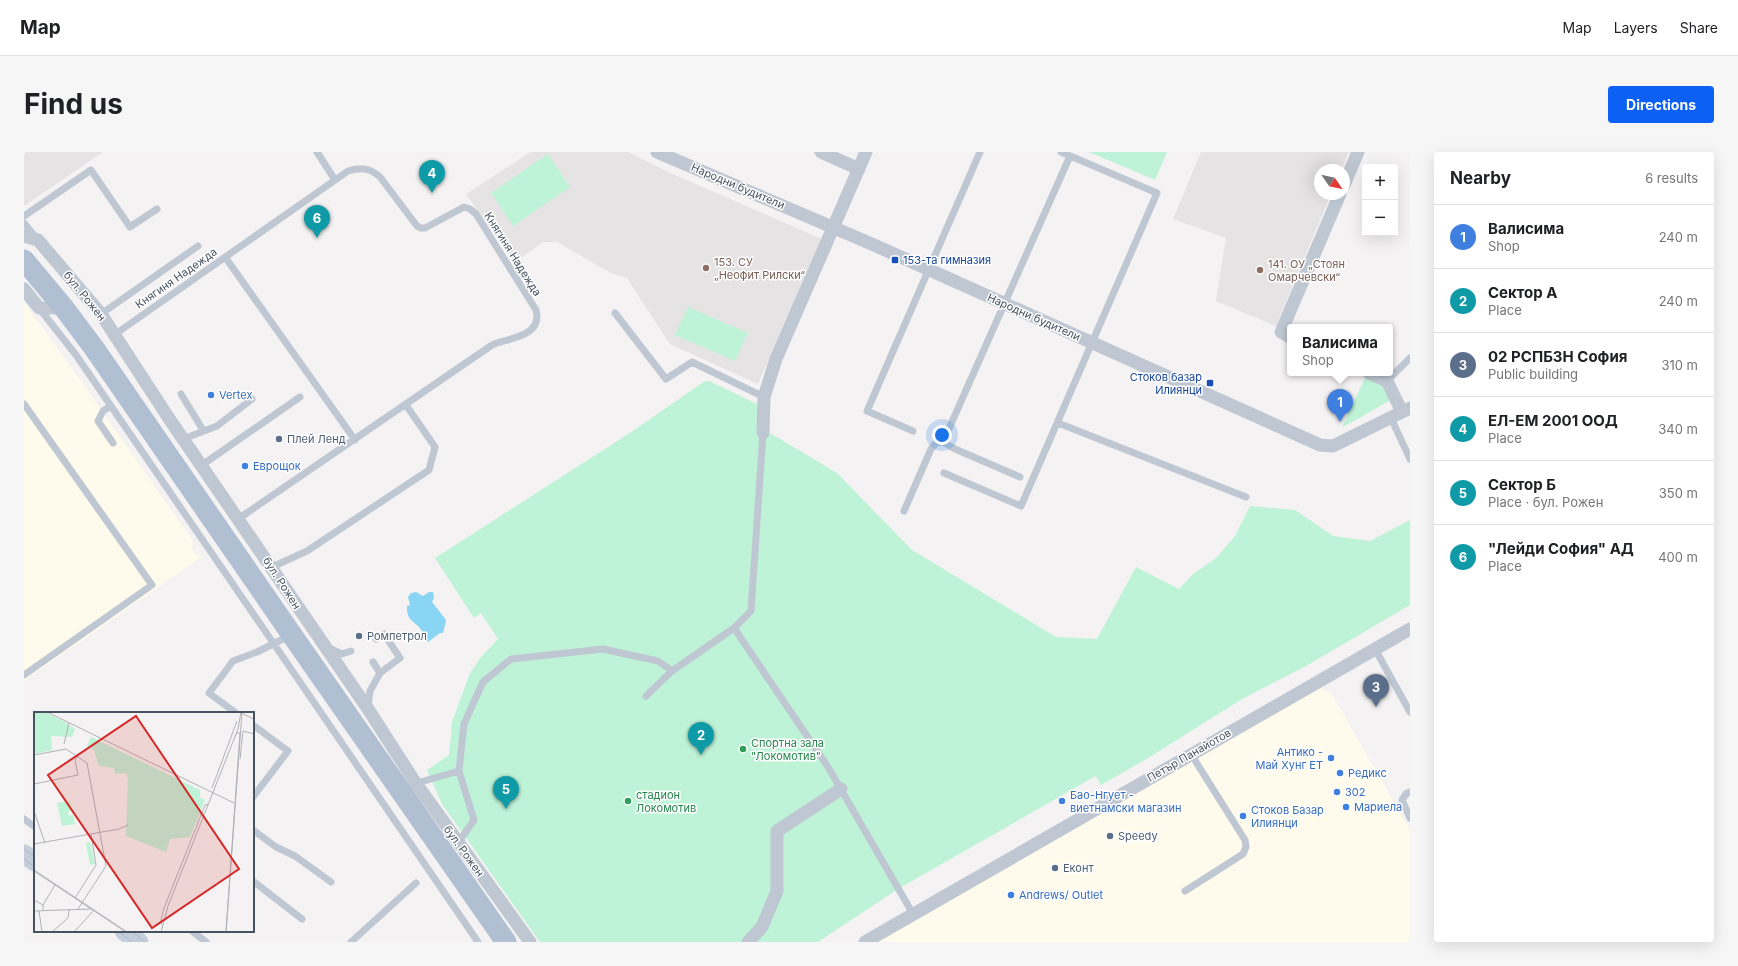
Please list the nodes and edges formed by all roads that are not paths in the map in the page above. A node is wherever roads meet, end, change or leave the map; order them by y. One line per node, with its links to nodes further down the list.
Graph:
1 (316, 152): 11 (lane)
2 (657, 152): 16 (street, Народни будители)
3 (821, 152): 9 (street)
4 (866, 152): 9 (street)
5 (980, 152): 22 (lane)
6 (1061, 152): 8 (lane)
7 (1358, 152): 10 (street)
8 (1070, 156): 24 (lane); 31 (lane)
9 (859, 169): 16 (street)
10 (1350, 171)
11 (335, 180): 20 (lane, Княгиня Надежда); 43 (lane, Княгиня Надежда)
12 (1337, 200): 30 (street)
13 (157, 209): 14 (lane)
14 (24, 216)
15 (24, 223): 18 (lane)
16 (834, 228): 22 (street, Народни будители); 39 (street)
17 (24, 236): 18 (street)
18 (38, 240): 28 (street, бул. Рожен)
19 (198, 246): 28 (lane)
20 (225, 257): 29 (lane, Княгиня Надежда); 50 (lane)
21 (24, 260): 26 (main road, бул. Рожен)
22 (929, 270): 24 (street, Народни будители); 47 (lane)
23 (24, 289): 25 (street)
24 (1004, 303): 31 (street, Народни будители); 51 (lane)
25 (39, 308): 26 (street); 42 (lane)
26 (64, 308): 63 (main road, бул. Рожен)
27 (615, 313): 39 (lane)
28 (101, 314): 29 (street, бул. Рожен)
29 (114, 335): 49 (street, бул. Рожен)
30 (1287, 335)
31 (1094, 343): 44 (street, Народни будители); 45 (lane)
32 (1410, 358): 33 (lane)
33 (1393, 375)
34 (1376, 376): 36 (street)
35 (1392, 376): 36 (lane)
36 (1387, 381): 44 (street)
37 (181, 394): 46 (lane)
38 (300, 397): 54 (lane)
39 (764, 397): 48 (street)
40 (252, 399): 46 (lane)
41 (24, 404): 72 (lane)
42 (111, 406): 52 (lane); 65 (lane)
43 (406, 406): 50 (lane, Княгиня Надежда); 60 (lane)
44 (1401, 413): 53 (lane)
45 (1058, 423): 55 (lane); 57 (lane)
46 (203, 430): 49 (lane)
47 (913, 431)
48 (762, 433): 61 (lane)
49 (183, 438): 54 (street, бул. Рожен)
50 (355, 440): 59 (lane, Княгиня Надежда)
51 (943, 442): 56 (lane); 58 (lane)
52 (113, 443)
53 (1410, 459)
54 (202, 466): 59 (street, бул. Рожен)
55 (944, 473)
56 (1020, 477)
57 (1246, 497)
58 (904, 511)
59 (238, 519): 60 (street, бул. Рожен)
60 (272, 567): 66 (street, бул. Рожен)
61 (734, 628): 70 (lane); 81 (lane)
62 (1410, 629): 67 (street, Петър Панайотов)
63 (292, 635): 65 (lane); 80 (main road, бул. Рожен)
64 (376, 639): 71 (lane)
65 (272, 643): 75 (lane); 102 (lane)
66 (323, 646): 68 (lane); 74 (street, бул. Рожен)
67 (1374, 649): 76 (lane); 78 (street, Петър Панайотов)
68 (351, 651)
69 (373, 662): 71 (lane)
70 (672, 671): 73 (lane); 79 (lane)
71 (380, 673): 74 (lane)
72 (24, 675)
73 (646, 696)
74 (368, 709): 80 (street, бул. Рожен)
75 (235, 712)
76 (1410, 712)
77 (254, 726): 83 (lane)
78 (1191, 754): 94 (lane); 95 (street, Петър Панайотов)
79 (459, 771): 80 (lane); 88 (lane)
80 (408, 787): 88 (street, бул. Рожен); 103 (main road, бул. Рожен)
81 (841, 789): 95 (lane); 105 (street)
82 (1410, 792): 84 (lane)
83 (254, 797)
84 (1410, 818)
85 (24, 819): 86 (lane)
86 (34, 826)
87 (254, 831): 92 (lane)
88 (458, 843): 104 (street, бул. Рожен)
89 (24, 854): 90 (street)
90 (34, 861)
91 (254, 881): 96 (lane)
92 (331, 882)
93 (416, 883): 101 (lane)
94 (1185, 891)
95 (913, 914): 106 (street, Петър Панайотов)
96 (302, 918)
97 (125, 932): 99 (street)
98 (193, 932): 100 (lane)
99 (139, 942)
100 (206, 942)
101 (351, 942)
102 (478, 942)
103 (506, 942)
104 (530, 942)
105 (748, 942)
106 (865, 942)

